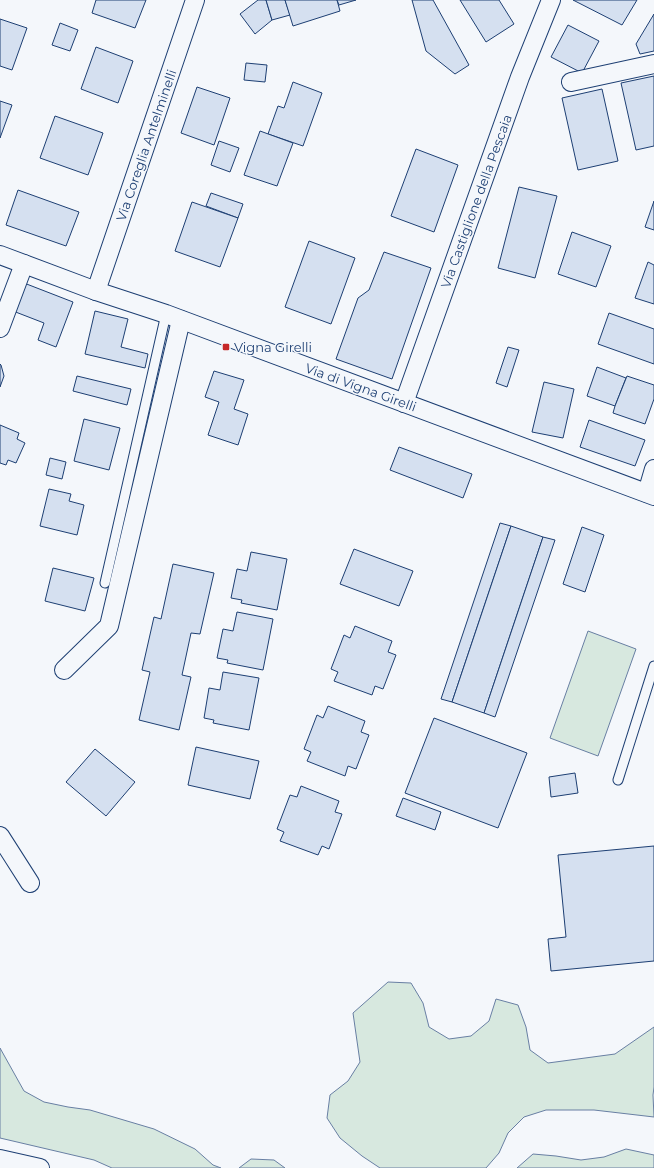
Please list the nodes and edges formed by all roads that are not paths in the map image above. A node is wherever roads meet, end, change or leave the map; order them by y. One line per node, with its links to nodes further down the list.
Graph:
1 (195, 0): 7 (street, Via Coreglia Antelminelli)
2 (551, 0): 10 (street, Via Castiglione della Pescaia)
3 (654, 64): 4 (street)
4 (571, 82)
5 (0, 255): 6 (street, Via di Vigna Girelli)
6 (24, 264): 7 (street, Via di Vigna Girelli); 9 (street)
7 (96, 291): 8 (street, Via di Vigna Girelli)
8 (173, 317): 10 (street, Via di Vigna Girelli); 13 (lane); 15 (street)
9 (0, 328)
10 (404, 403): 12 (street, Via di Vigna Girelli)
11 (654, 469): 12 (street)
12 (650, 495)
13 (105, 583)
14 (654, 666): 16 (lane)
15 (64, 670)
16 (618, 780)
17 (0, 836): 18 (street)
18 (30, 883)
19 (0, 1159): 20 (street)
20 (40, 1168)

